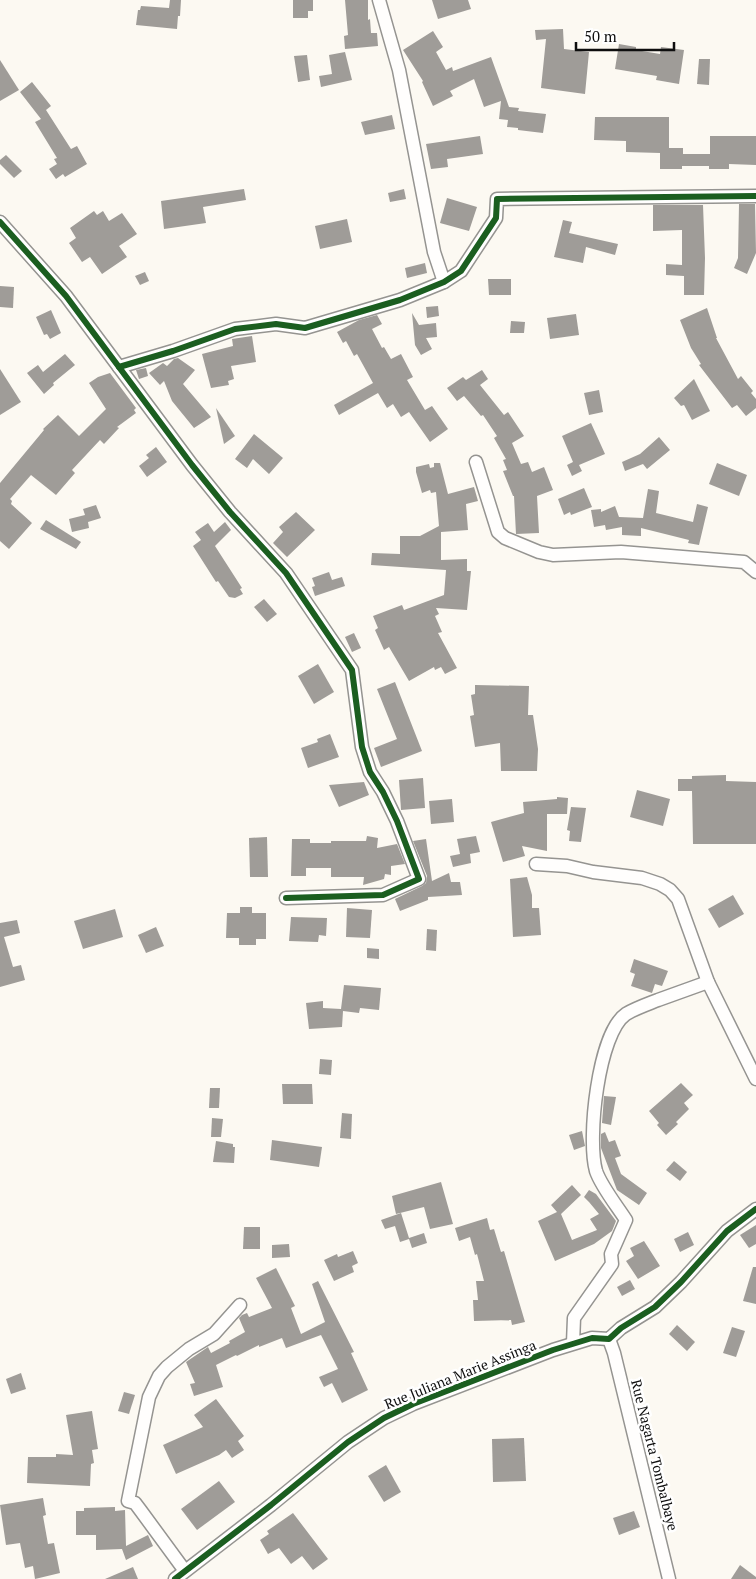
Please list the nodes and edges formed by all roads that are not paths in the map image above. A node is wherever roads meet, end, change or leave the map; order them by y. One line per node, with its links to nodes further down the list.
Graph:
1 (379, 0): 4 (street)
2 (756, 196): 4 (street)
3 (0, 222): 5 (street)
4 (444, 282): 5 (street)
5 (118, 367): 9 (street)
6 (476, 462): 7 (street)
7 (756, 572)
8 (536, 864): 10 (street)
9 (286, 898)
10 (708, 982): 11 (street); 15 (street)
11 (756, 1080)
12 (756, 1209): 14 (street)
13 (240, 1305): 16 (street)
14 (609, 1339): 15 (street, Rue Juliana Marie Assinga); 17 (street, Rue Nagarta Tombalbaye)
15 (573, 1343): 16 (street, Rue Juliana Marie Assinga)
16 (180, 1575)
17 (669, 1579)

